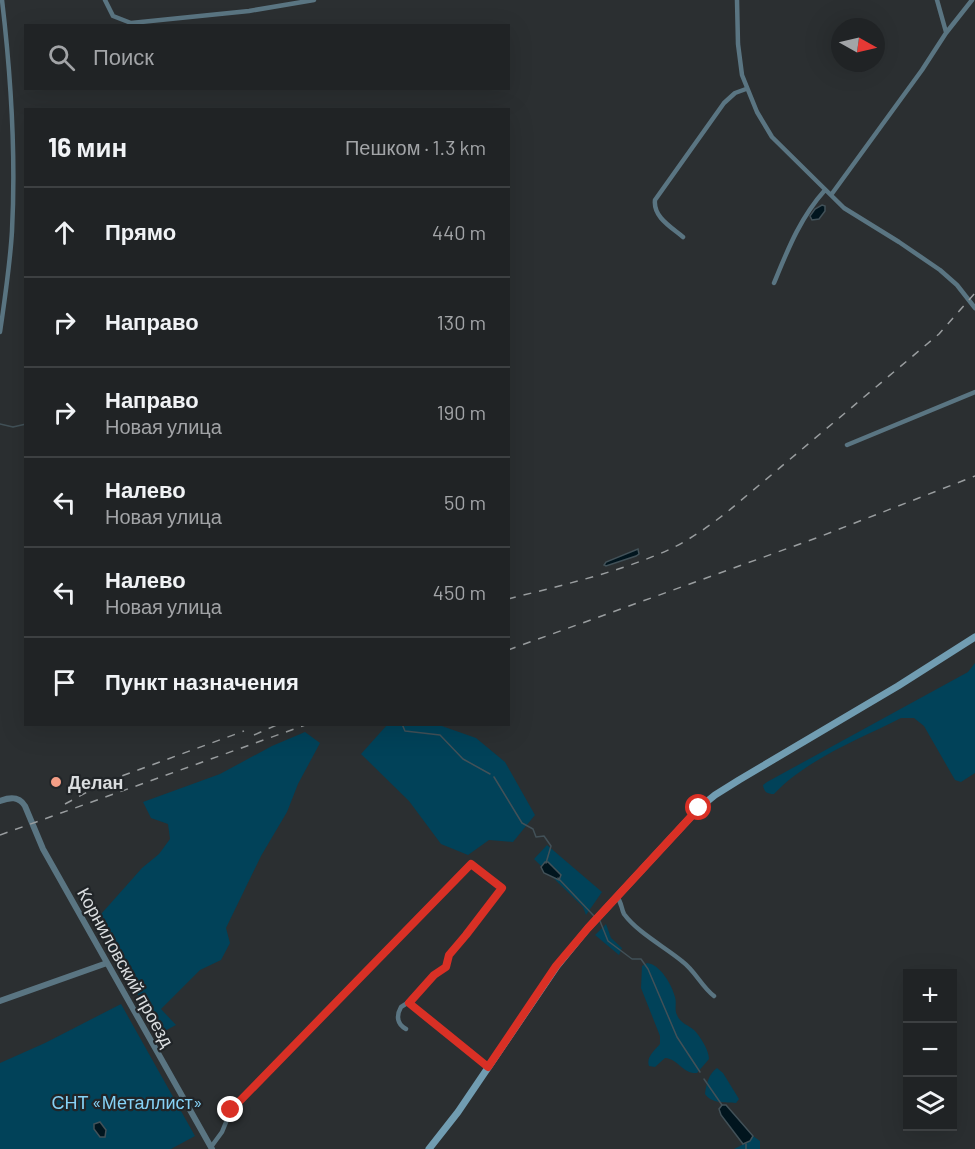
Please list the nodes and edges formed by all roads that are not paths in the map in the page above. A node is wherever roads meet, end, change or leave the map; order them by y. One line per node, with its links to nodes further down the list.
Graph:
1 (2, 0): 14 (street)
2 (105, 0): 3 (street)
3 (311, 0)
4 (737, 0): 8 (street)
5 (937, 0): 7 (street)
6 (972, 0): 7 (street)
7 (946, 33): 10 (street)
8 (746, 89): 9 (street); 11 (street)
9 (825, 190): 10 (street); 12 (street)
10 (831, 195): 13 (street)
11 (683, 237)
12 (774, 283)
13 (974, 304)
14 (0, 332)
15 (975, 392): 16 (street)
16 (847, 445)
17 (975, 637): 19 (main road)
18 (0, 801): 20 (street, Корниловский проезд)
19 (617, 897): 21 (street); 25 (main road)
20 (107, 963): 22 (street); 26 (street, Корниловский проезд)
21 (714, 996)
22 (0, 1001)
23 (409, 1003): 24 (street); 25 (street); 26 (street)
24 (406, 1029)
25 (488, 1067): 27 (main road)
26 (211, 1148)
27 (429, 1149)

